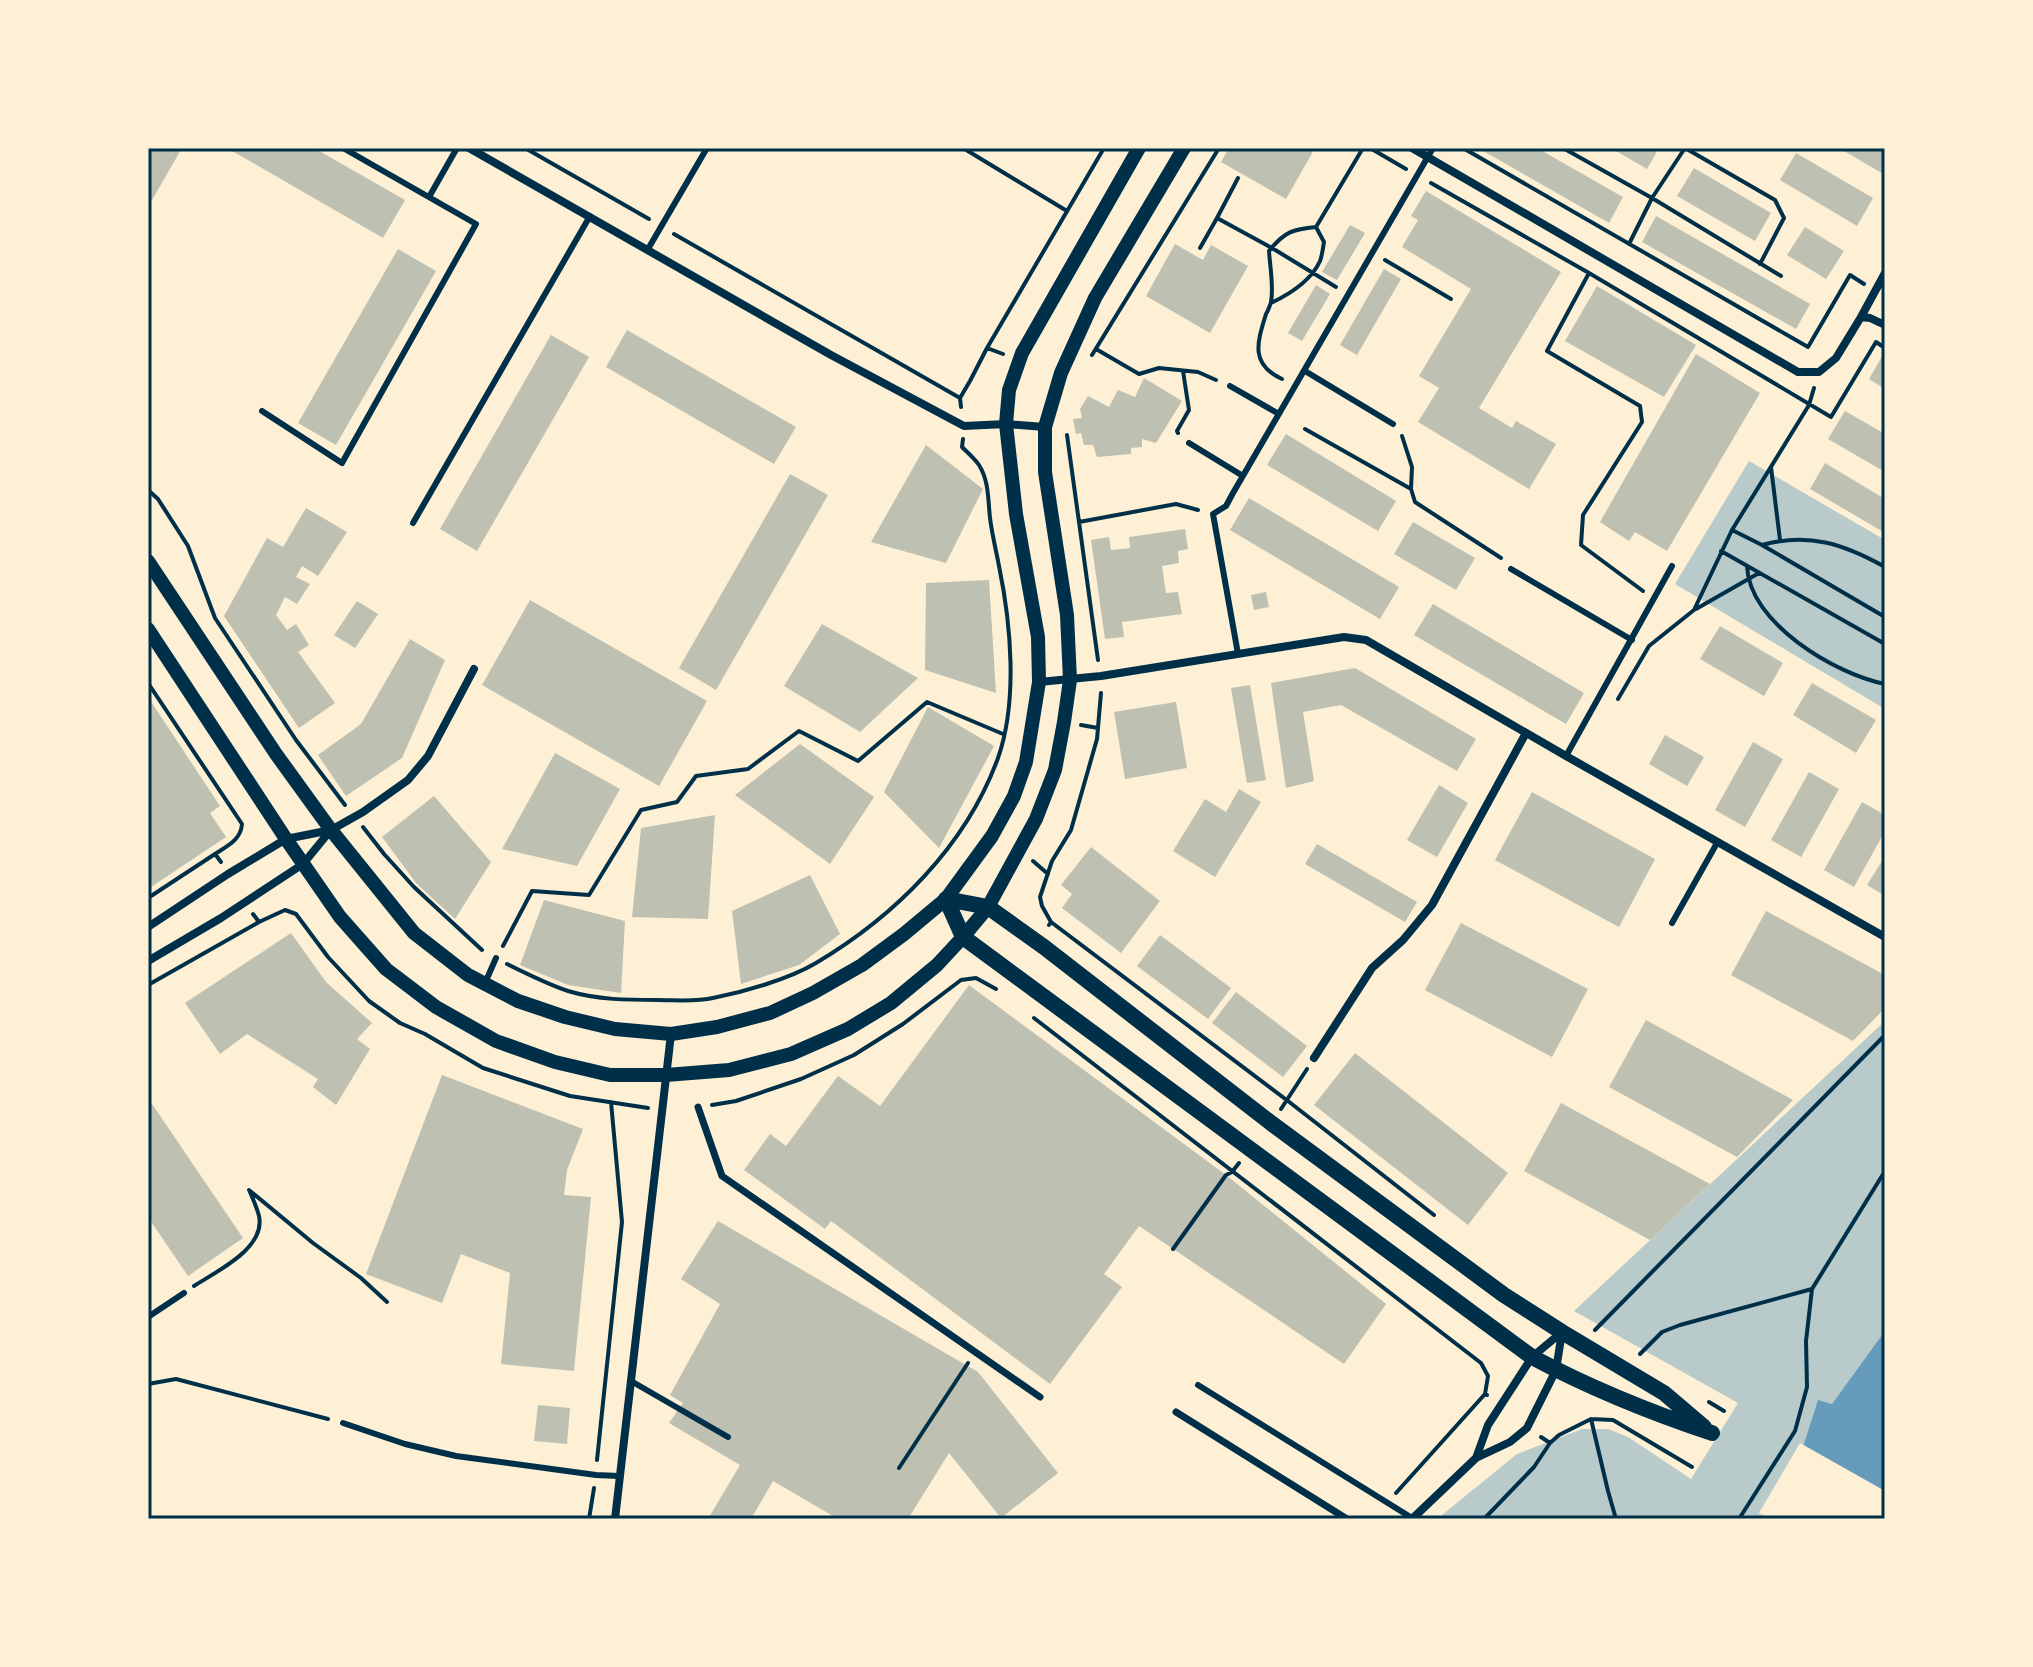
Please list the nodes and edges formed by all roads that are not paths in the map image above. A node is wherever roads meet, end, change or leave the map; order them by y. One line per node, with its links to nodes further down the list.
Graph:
1 (343, 148): 10 (lane)
2 (457, 148): 10 (lane)
3 (469, 148): 11 (street)
4 (707, 148): 12 (lane)
5 (1139, 148): 20 (street)
6 (1184, 148): 22 (street)
7 (1412, 148): 9 (street)
8 (1433, 148): 9 (lane)
9 (1427, 157): 14 (street); 16 (lane)
10 (429, 197): 18 (lane)
11 (590, 216): 12 (street); 25 (lane)
12 (648, 249): 20 (street)
13 (1885, 273): 14 (street)
14 (1861, 317): 15 (street)
15 (1885, 325)
16 (1305, 371): 19 (lane); 21 (lane)
17 (1230, 386): 19 (lane)
18 (262, 411)
19 (1279, 414): 24 (lane)
20 (1006, 424): 22 (street); 34 (street)
21 (1393, 424)
22 (1045, 427): 33 (street)
23 (1189, 443): 24 (lane)
24 (1243, 476): 31 (lane)
25 (413, 523)
26 (148, 561): 37 (street)
27 (1672, 566): 30 (lane)
28 (1511, 569): 30 (lane)
29 (148, 629): 38 (street)
30 (1632, 640): 36 (lane)
31 (1238, 654): 33 (street); 35 (street)
32 (474, 669): 37 (street)
33 (1070, 680): 34 (street); 42 (street)
34 (1039, 682): 41 (street)
35 (1526, 733): 36 (street); 51 (street)
36 (1566, 756): 39 (street)
37 (331, 830): 38 (street); 40 (street); 49 (street)
38 (286, 839): 40 (street); 44 (street)
39 (1717, 843): 43 (lane); 46 (street)
40 (303, 864): 48 (street); 52 (street)
41 (946, 899): 42 (main road); 45 (main road); 50 (street)
42 (988, 907): 45 (street); 56 (main road)
43 (1672, 923)
44 (148, 927)
45 (963, 937): 52 (street); 57 (main road)
46 (1885, 937)
47 (496, 958): 49 (lane)
48 (148, 961)
49 (485, 983): 50 (street)
50 (671, 1034): 52 (street)
51 (1314, 1058)
52 (666, 1075): 59 (street)
53 (698, 1107): 61 (street)
54 (184, 1293): 55 (lane)
55 (148, 1317)
56 (1562, 1332): 57 (street); 58 (street); 58 (main road)
57 (1532, 1357): 58 (main road); 65 (street)
58 (1556, 1370): 65 (street)
59 (631, 1381): 64 (lane); 66 (street)
60 (1198, 1385): 69 (lane)
61 (1040, 1397)
62 (1176, 1412): 68 (street)
63 (343, 1423): 66 (lane)
64 (728, 1437)
65 (1476, 1458): 69 (street)
66 (619, 1476): 67 (street)
67 (615, 1519)
68 (1347, 1519)
69 (1412, 1519)

